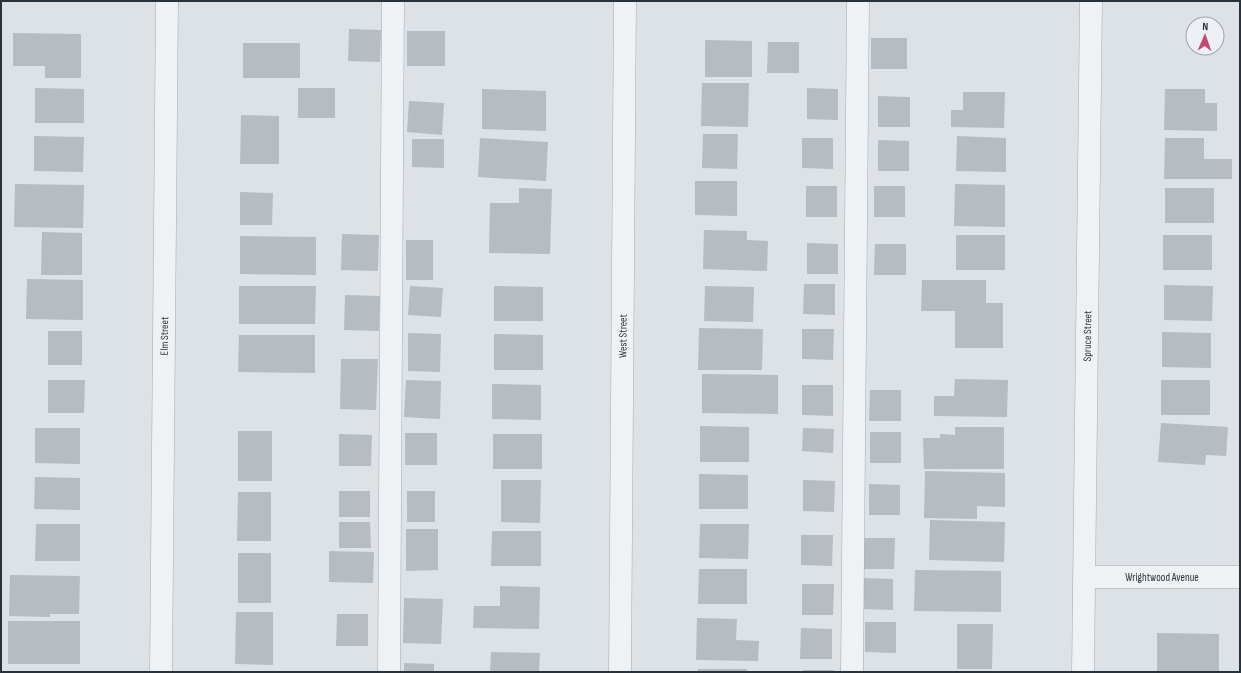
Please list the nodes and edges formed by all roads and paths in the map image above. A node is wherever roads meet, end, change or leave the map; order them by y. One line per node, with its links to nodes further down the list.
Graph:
1 (167, 1): 8 (street, Elm Street)
2 (393, 1): 9 (street)
3 (625, 1): 10 (street, West Street)
4 (858, 1): 11 (street)
5 (1091, 1): 6 (street, Spruce Street)
6 (1085, 577): 7 (street, Wrightwood Avenue); 12 (street, Spruce Street)
7 (1240, 577)
8 (162, 672)
9 (389, 672)
10 (620, 672)
11 (852, 672)
12 (1083, 672)

